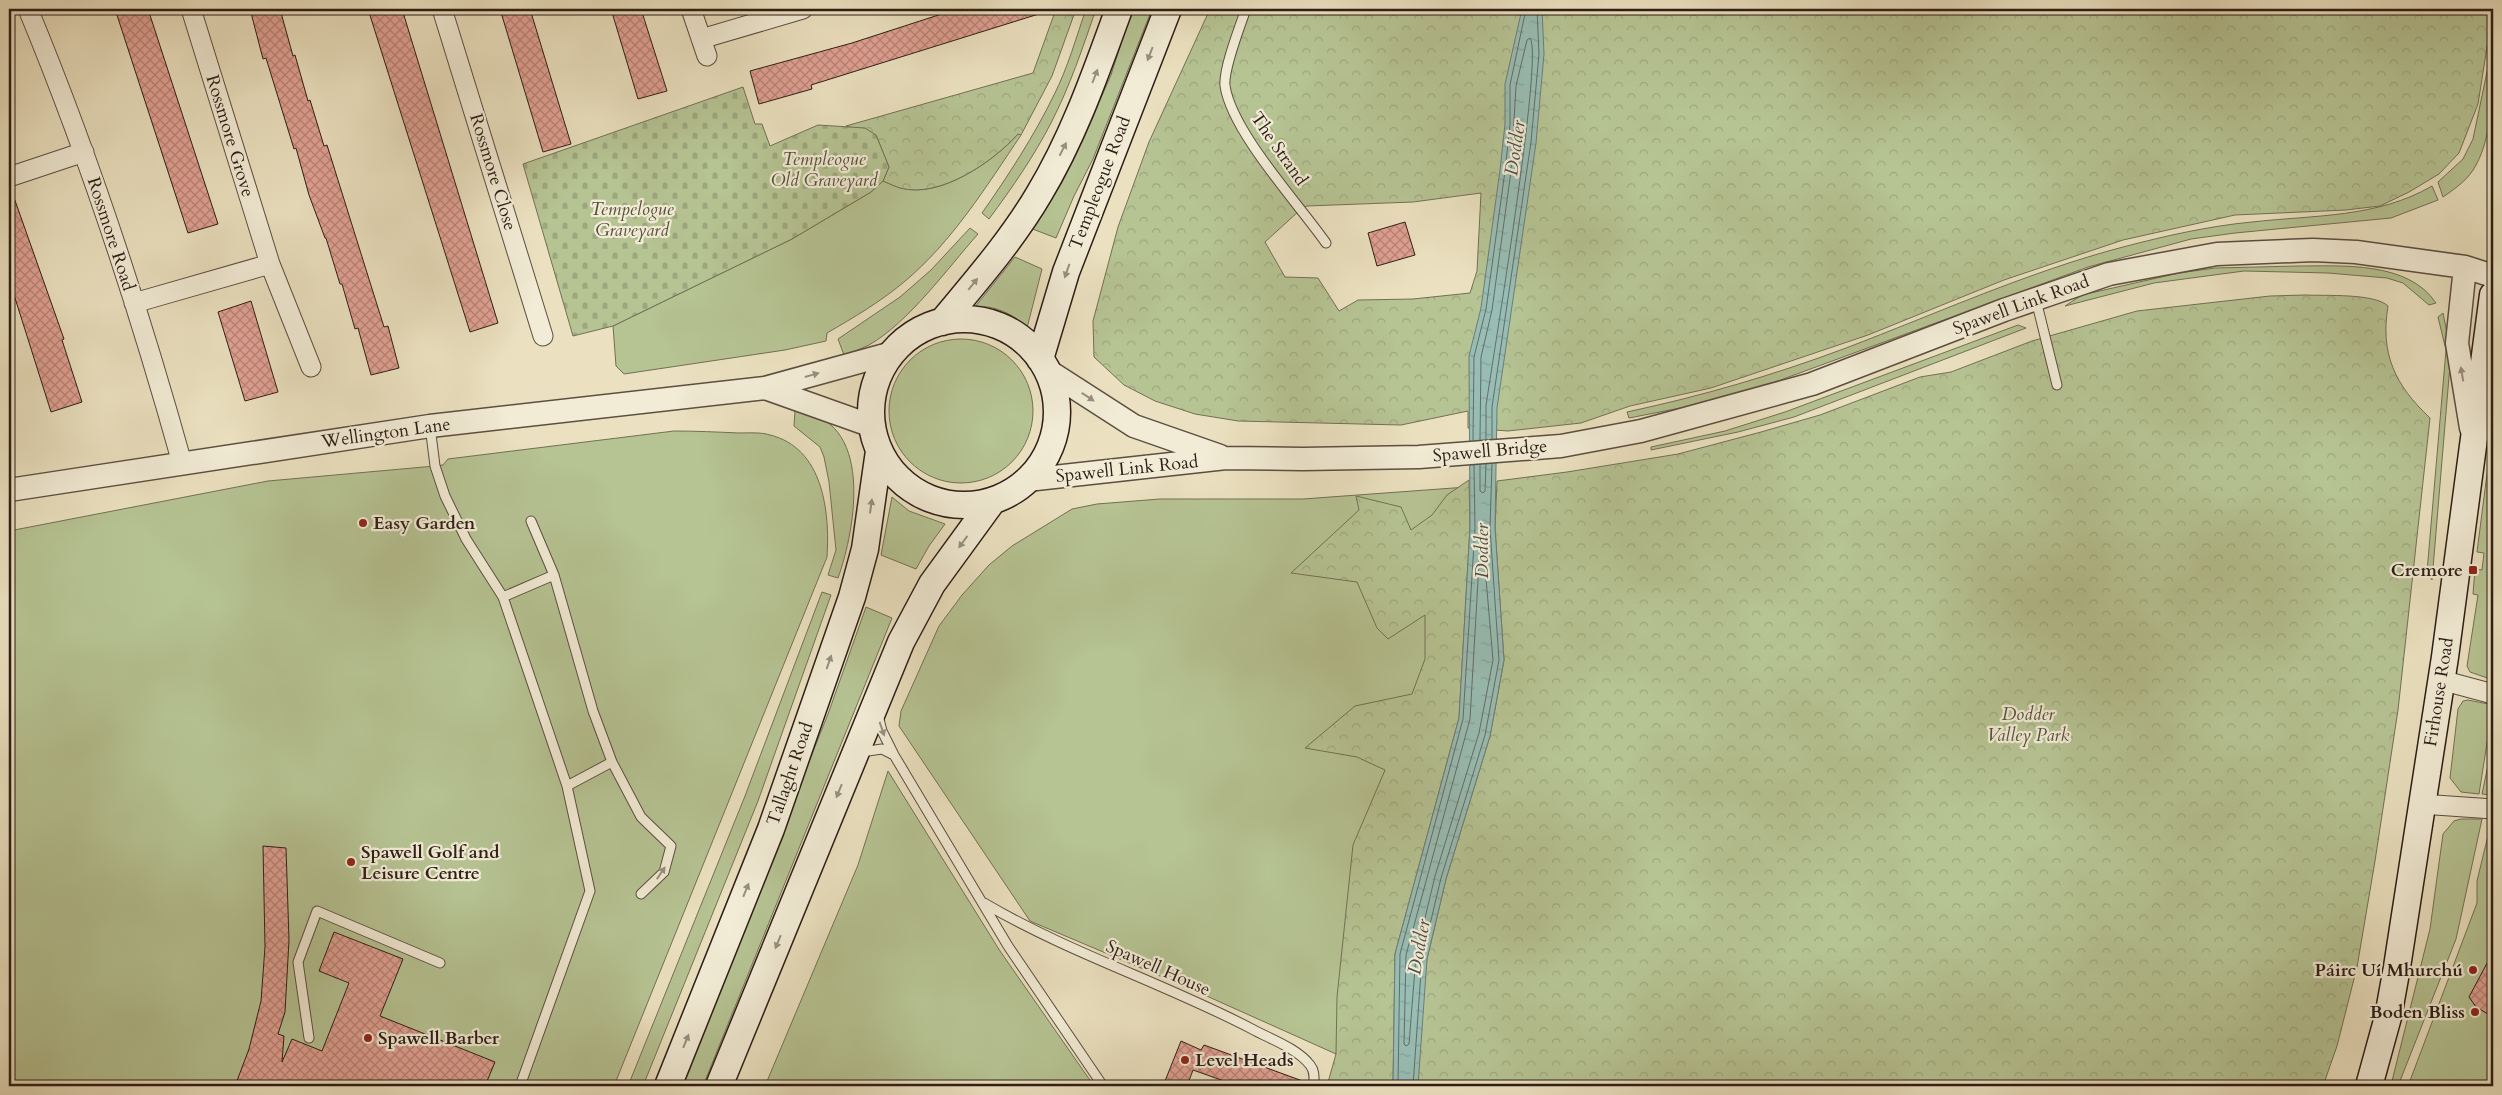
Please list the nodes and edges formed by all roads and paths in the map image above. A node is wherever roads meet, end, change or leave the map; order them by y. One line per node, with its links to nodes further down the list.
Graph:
1 (28, 9): 9 (street, Rossmore Road)
2 (191, 9): 12 (street, Rossmore Grove)
3 (442, 9): 19 (street, Rossmore Close)
4 (691, 9): 5 (street)
5 (803, 9)
6 (1119, 9): 18 (main road, one-way to 6)
7 (1168, 9): 21 (main road, Templeogue Road, one-way to 21)
8 (1246, 9): 11 (lane, The Strand)
9 (84, 152): 10 (street); 17 (street, Rossmore Road)
10 (9, 177)
11 (1326, 243)
12 (270, 264): 17 (street); 22 (street, Rossmore Grove)
13 (2465, 267): 14 (street, Spawell Link Road); 16 (street, Spawell Link Road); 27 (street, one-way to 13)
14 (2493, 276)
15 (2493, 295): 27 (main road, Firhouse Road)
16 (2036, 298): 23 (lane); 28 (street, Spawell Link Road)
17 (134, 303): 32 (street, Rossmore Road)
18 (942, 322): 20 (main road); 21 (main road)
19 (543, 336)
20 (892, 353): 24 (street, Wellington Lane, one-way to 20); 26 (main road)
21 (1044, 364): 31 (street, Spawell Link Road, one-way to 31); 33 (main road)
22 (311, 367)
23 (2057, 385)
24 (765, 388): 25 (street, Wellington Lane); 26 (street, Wellington Lane)
25 (430, 426): 32 (street, Wellington Lane); 38 (lane)
26 (872, 426): 29 (main road)
27 (2473, 439): 39 (main road, Firhouse Road)
28 (1561, 446): 30 (street, Spawell Bridge)
29 (879, 452): 35 (main road); 53 (main road, Tallaght Road, one-way to 29)
30 (1419, 457): 31 (street, Spawell Link Road)
31 (1226, 458): 33 (street, Spawell Link Road)
32 (182, 463): 34 (street, Wellington Lane)
33 (1027, 480): 35 (main road)
34 (9, 490)
35 (992, 503): 41 (main road, one-way to 41)
36 (531, 521): 37 (lane)
37 (554, 575): 38 (lane); 43 (lane)
38 (503, 597): 45 (lane)
39 (2441, 680): 40 (street); 46 (main road, Firhouse Road)
40 (2493, 694)
41 (876, 701): 42 (lane, Spawell House, one-way to 42); 44 (main road)
42 (894, 755): 44 (lane); 49 (lane, Spawell House)
43 (612, 762): 45 (lane); 48 (lane, one-way to 43)
44 (850, 765): 54 (main road, one-way to 54)
45 (567, 786): 52 (lane)
46 (2421, 804): 47 (street); 57 (main road, Firhouse Road)
47 (2493, 809)
48 (641, 894)
49 (981, 901): 55 (lane, Spawell House); 56 (lane, Spawell House)
50 (440, 963): 51 (lane)
51 (309, 1038)
52 (520, 1086)
53 (668, 1086)
54 (719, 1086)
55 (1103, 1086)
56 (1314, 1086)
57 (2369, 1086)

